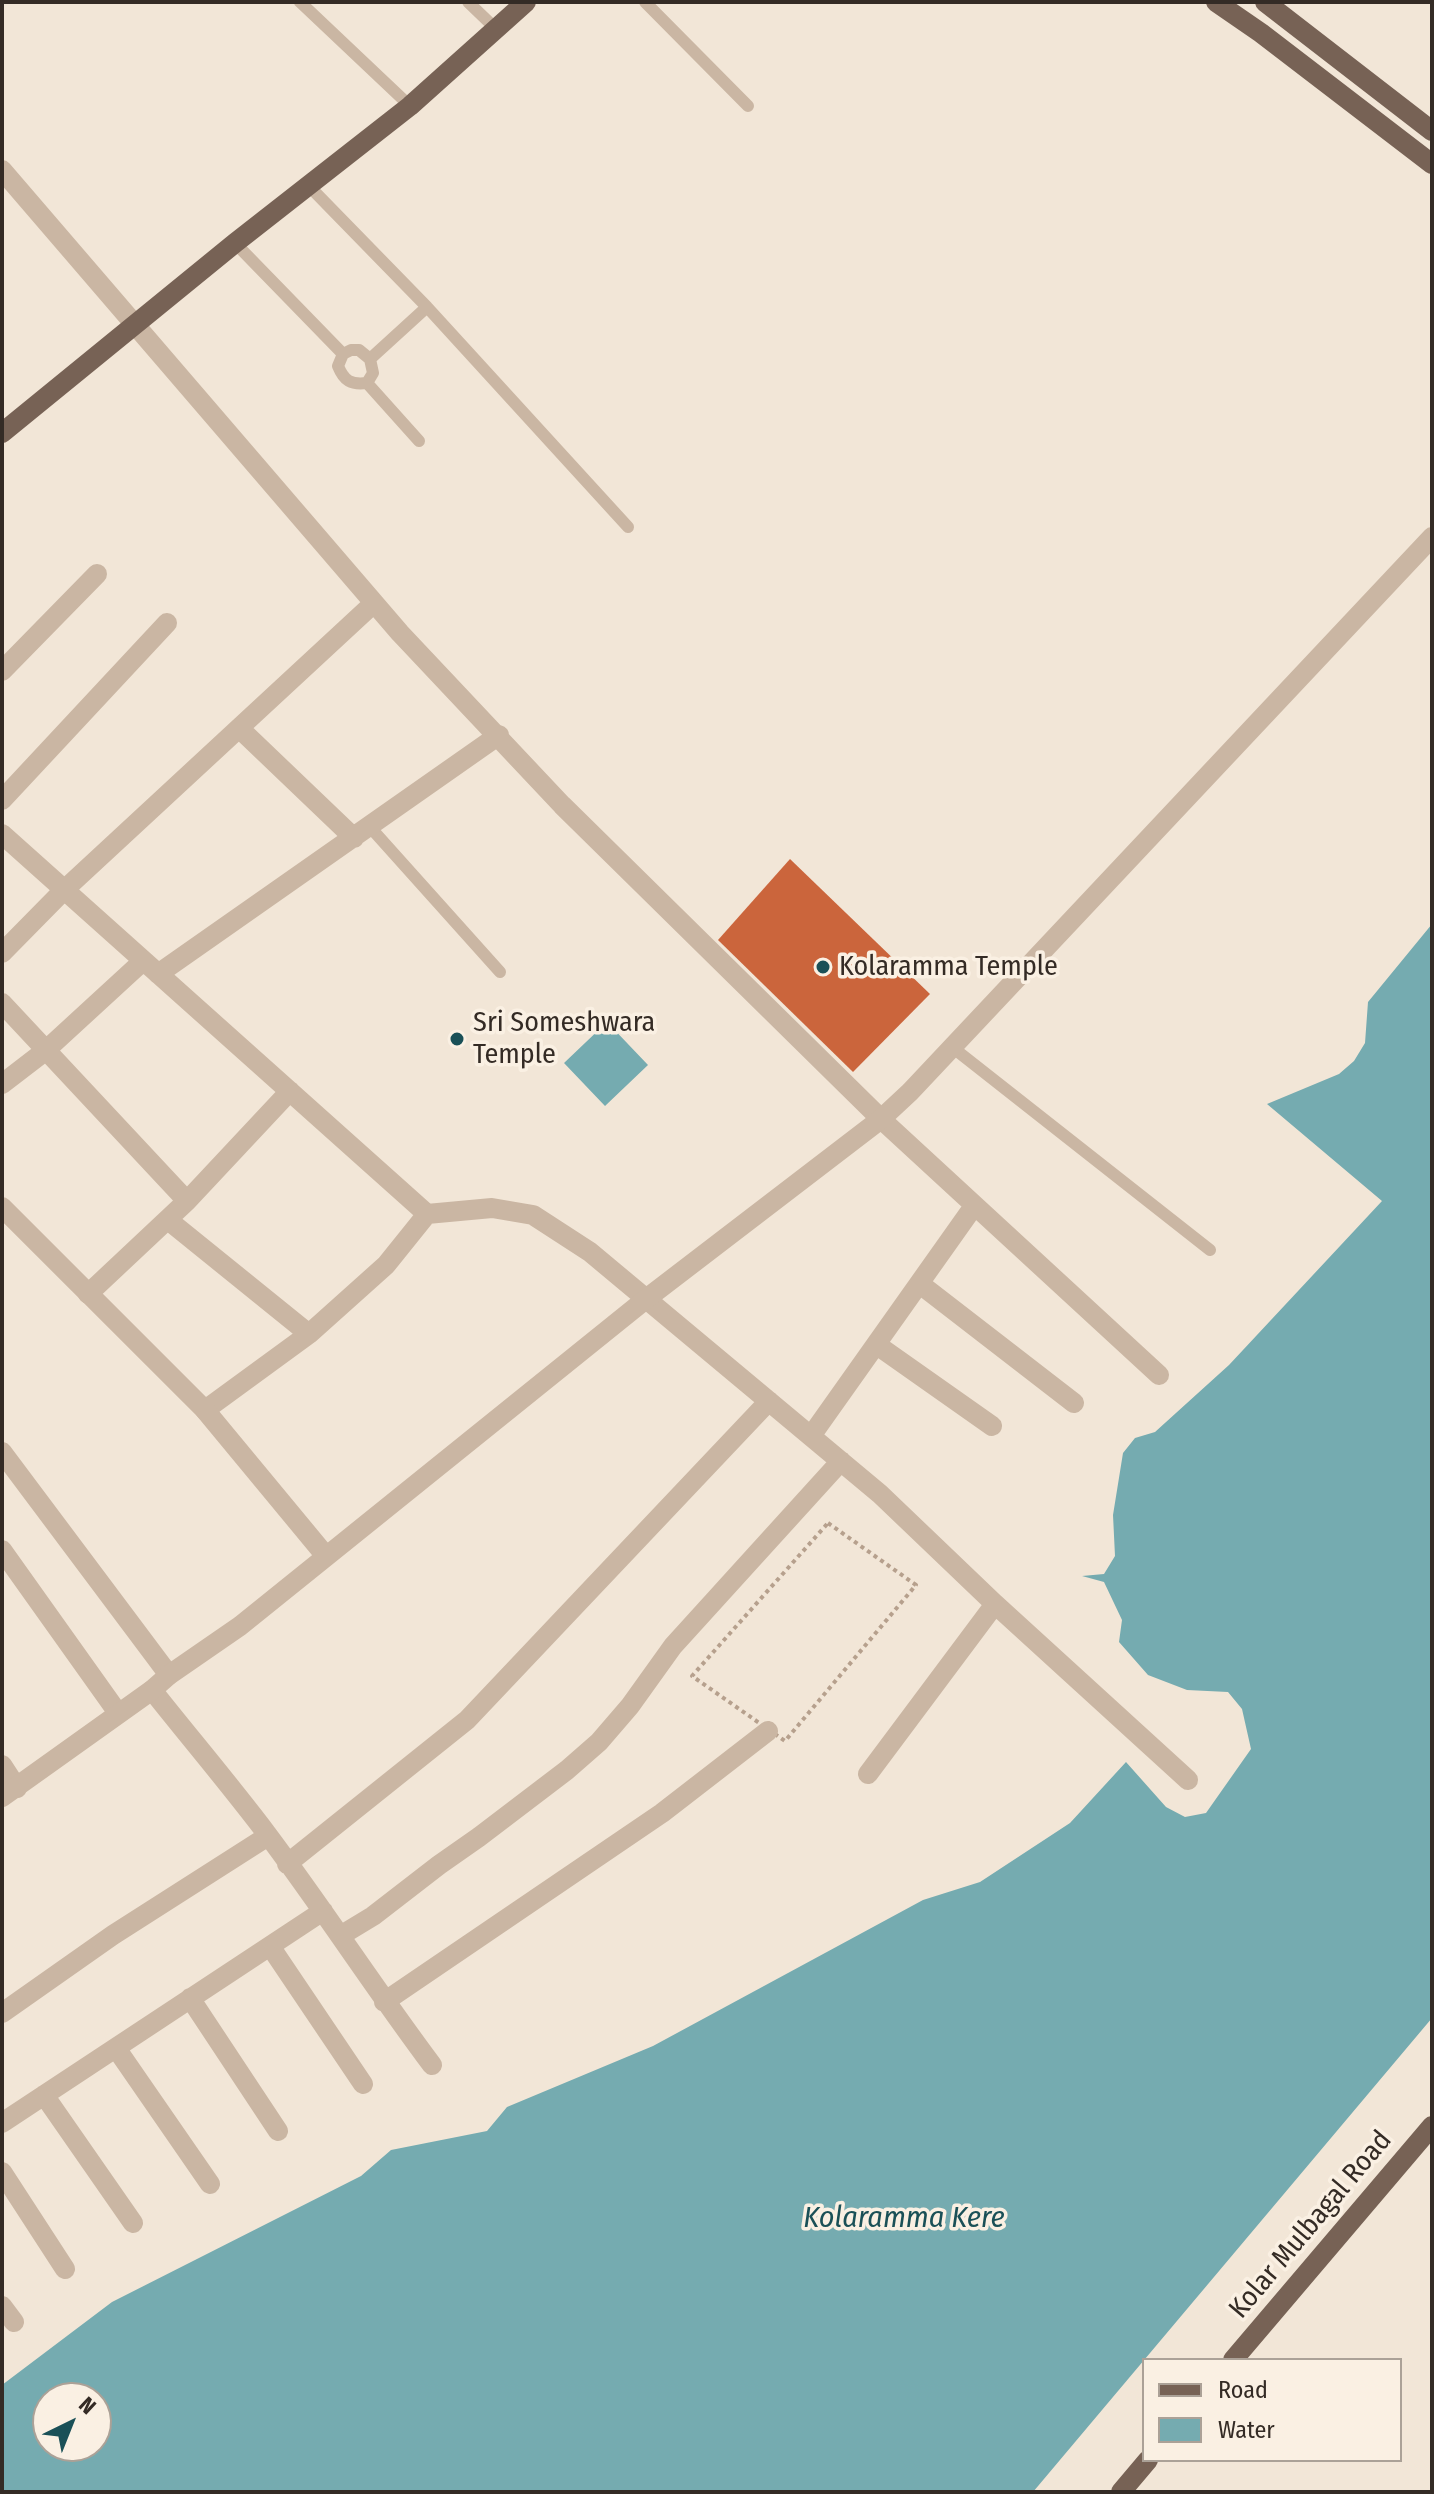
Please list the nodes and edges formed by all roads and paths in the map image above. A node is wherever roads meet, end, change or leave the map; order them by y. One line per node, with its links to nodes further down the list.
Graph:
1 (300, 2): 8 (lane)
2 (468, 2): 7 (lane)
3 (526, 2): 7 (main road)
4 (645, 2): 9 (lane)
5 (1216, 2): 11 (main road)
6 (1265, 2): 10 (main road)
7 (496, 29): 8 (main road)
8 (410, 106): 13 (main road)
9 (748, 106)
10 (1432, 131)
11 (1432, 164)
12 (2, 170): 16 (street)
13 (308, 185): 14 (main road); 15 (lane)
14 (235, 243): 16 (main road); 17 (lane)
15 (427, 307): 18 (lane); 22 (lane)
16 (134, 326): 20 (main road); 25 (street)
17 (343, 354): 18 (lane); 19 (lane)
18 (370, 359): 19 (lane)
19 (367, 383): 21 (lane)
20 (2, 433)
21 (419, 441)
22 (628, 527)
23 (1432, 537): 38 (street)
24 (97, 574): 27 (street)
25 (374, 603): 28 (street); 29 (street)
26 (167, 623): 30 (street)
27 (2, 671)
28 (239, 728): 31 (street); 33 (street)
29 (499, 735): 31 (street); 42 (street)
30 (2, 800)
31 (362, 832): 35 (street); 36 (lane)
32 (2, 834): 33 (street)
33 (63, 891): 34 (street); 35 (street)
34 (2, 953)
35 (151, 967): 39 (street); 41 (street)
36 (500, 972)
37 (2, 1003): 39 (street)
38 (952, 1047): 42 (street); 48 (lane)
39 (45, 1051): 40 (street); 43 (street)
40 (2, 1084)
41 (290, 1091): 43 (street); 46 (street)
42 (881, 1119): 44 (street); 51 (street)
43 (187, 1201): 47 (street)
44 (974, 1206): 49 (street); 54 (street)
45 (2, 1207): 50 (street)
46 (427, 1214): 51 (street); 52 (street)
47 (168, 1220): 50 (street); 52 (street)
48 (1210, 1250)
49 (920, 1284): 53 (street); 56 (street)
50 (88, 1294): 57 (street)
51 (646, 1299): 55 (street); 63 (street)
52 (309, 1334): 57 (street)
53 (877, 1345): 58 (street); 59 (street)
54 (1159, 1375)
55 (769, 1401): 59 (street); 74 (street)
56 (1074, 1403)
57 (205, 1410): 63 (street)
58 (992, 1426)
59 (811, 1436): 61 (street)
60 (2, 1452): 65 (street)
61 (841, 1461): 64 (street); 76 (street)
62 (2, 1550): 67 (street)
63 (325, 1555): 65 (street)
64 (995, 1604): 70 (street); 71 (street)
65 (169, 1675): 66 (street)
66 (152, 1690): 67 (street); 73 (street)
67 (118, 1713): 72 (street)
68 (768, 1731): 68 (path); 79 (street)
69 (2, 1765): 72 (street)
70 (868, 1774)
71 (1188, 1780)
72 (9, 1793)
73 (268, 1836): 74 (street); 80 (street)
74 (287, 1864): 75 (street)
75 (323, 1911): 76 (street); 77 (street)
76 (340, 1936): 79 (street)
77 (270, 1946): 78 (street); 83 (street)
78 (190, 1998): 81 (street); 86 (street)
79 (384, 2002): 82 (street)
80 (2, 2013)
81 (116, 2048): 84 (street); 89 (street)
82 (432, 2065)
83 (363, 2084)
84 (44, 2095): 85 (street); 90 (street)
85 (2, 2123)
86 (278, 2131)
87 (1430, 2133): 92 (main road, Kolar Mulbagal Road)
88 (2, 2172): 91 (street)
89 (210, 2184)
90 (133, 2223)
91 (65, 2269)
92 (1235, 2358)
93 (1146, 2462): 94 (main road)
94 (1121, 2492)

